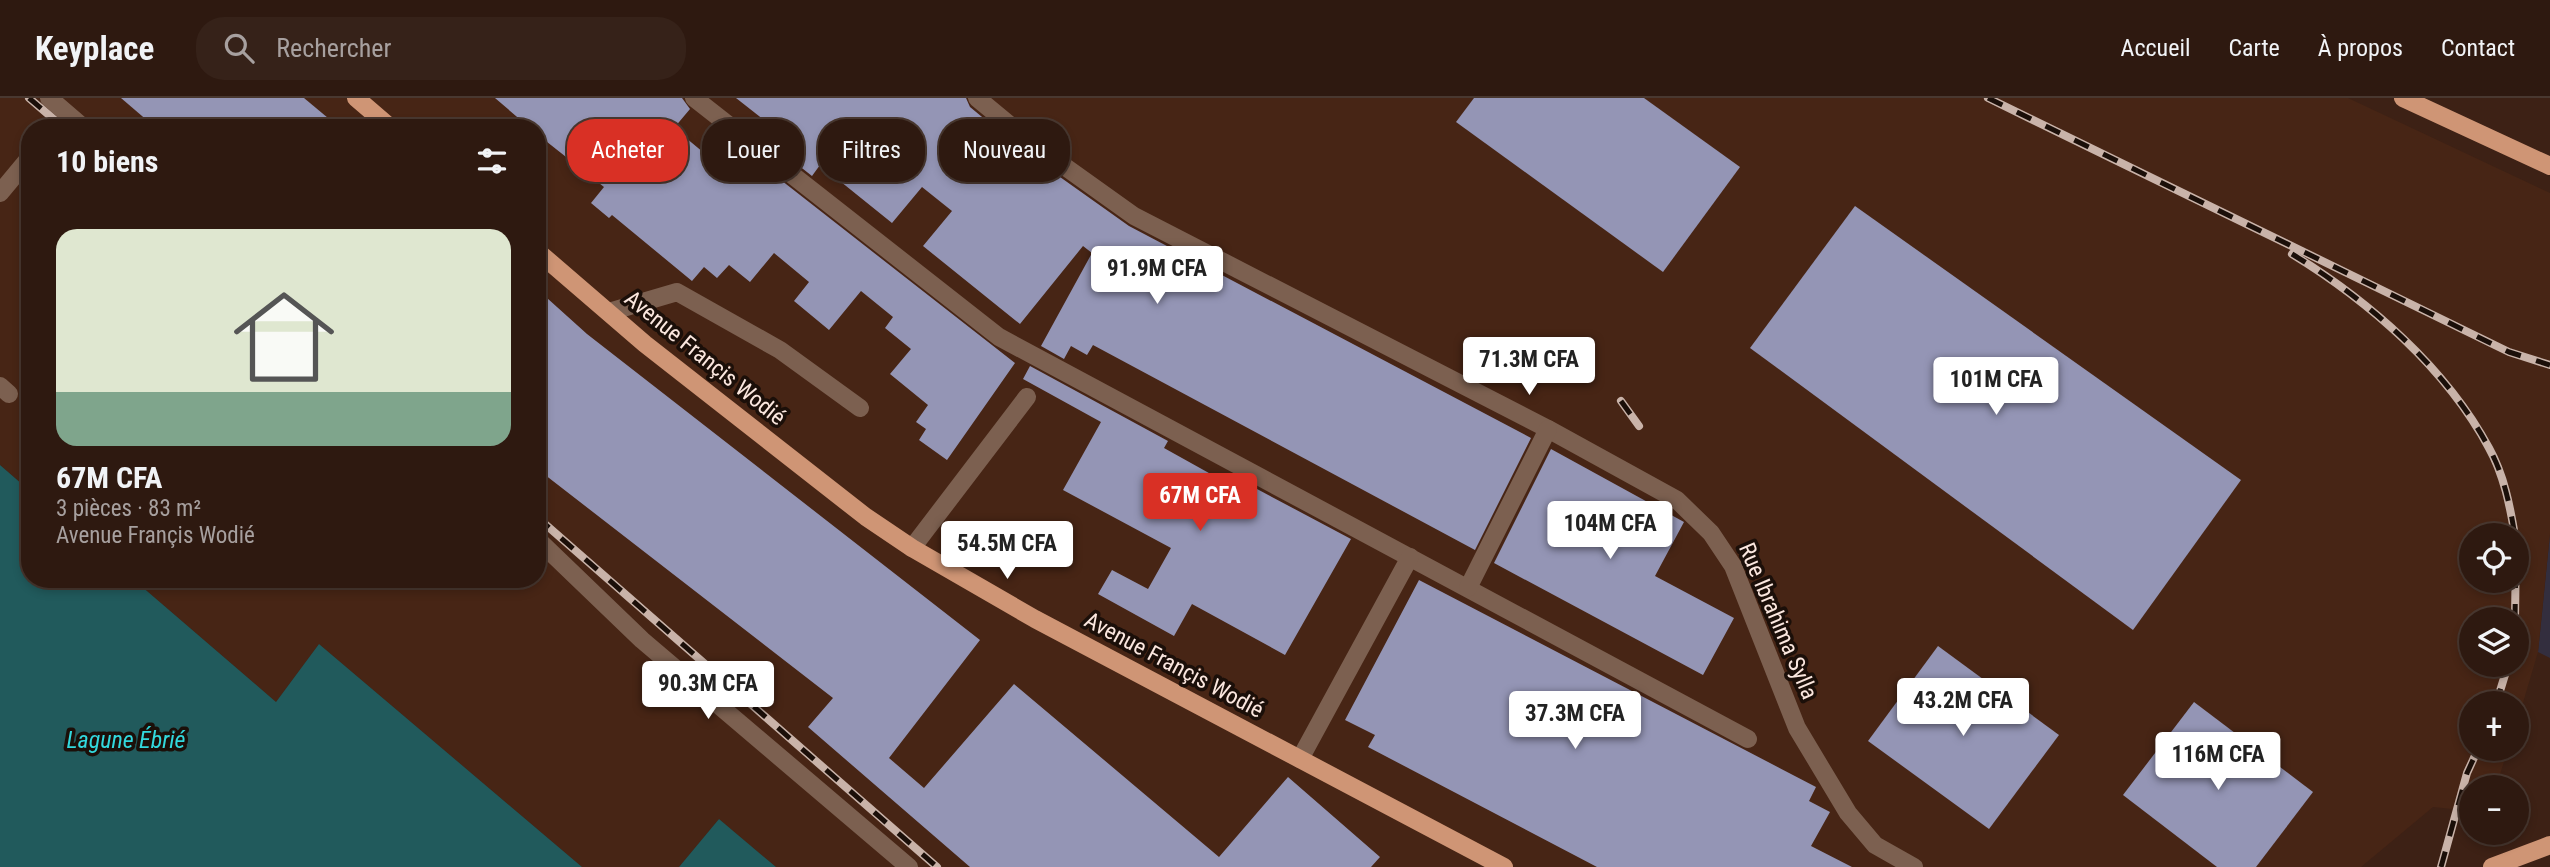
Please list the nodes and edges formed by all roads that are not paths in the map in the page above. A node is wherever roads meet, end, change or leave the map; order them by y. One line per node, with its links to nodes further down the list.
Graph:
1 (49, 98): 6 (street)
2 (356, 98): 9 (main road)
3 (694, 98): 20 (street)
4 (977, 98): 17 (street, Rue Ibrahima Sylla)
5 (2403, 98): 10 (main road)
6 (67, 114): 7 (street); 8 (street)
7 (62, 119)
8 (73, 119)
9 (380, 119)
10 (2550, 166)
11 (21, 168): 12 (street)
12 (0, 192)
13 (546, 259): 14 (main road, Avenue Françis Wodié)
14 (609, 312): 16 (street); 19 (main road, Avenue Françis Wodié)
15 (1027, 397): 19 (street)
16 (860, 408)
17 (1548, 429): 21 (street); 27 (street, Rue Ibrahima Sylla)
18 (546, 548): 25 (street)
19 (912, 548): 23 (main road, Avenue Françis Wodié)
20 (1410, 557): 21 (street); 23 (street)
21 (1468, 588): 22 (street)
22 (1748, 738)
23 (1300, 759): 26 (main road, Avenue Françis Wodié)
24 (2550, 845): 28 (main road)
25 (909, 867)
26 (1504, 867)
27 (1914, 867)
28 (2492, 867)

